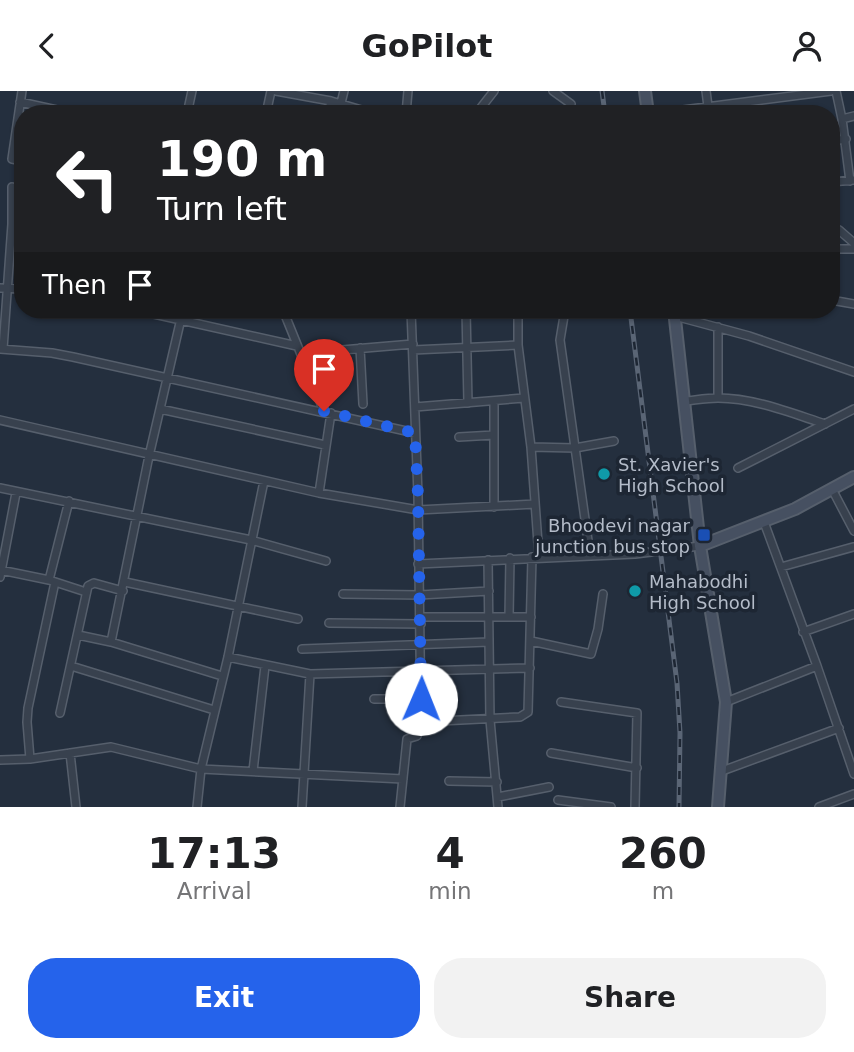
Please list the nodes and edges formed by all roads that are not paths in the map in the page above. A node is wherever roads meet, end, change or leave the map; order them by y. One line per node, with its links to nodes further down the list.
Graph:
1 (22, 91): 10 (street)
2 (273, 91): 8 (street)
3 (344, 91): 11 (street)
4 (554, 91): 12 (street)
5 (755, 91): 9 (street)
6 (833, 91): 7 (street)
7 (811, 92): 9 (street)
8 (331, 100): 11 (street); 15 (street)
9 (756, 100): 17 (street)
10 (20, 102): 13 (street); 14 (street)
11 (341, 103): 16 (street)
12 (571, 104)
13 (20, 105)
14 (34, 105)
15 (330, 105)
16 (347, 105)
17 (732, 105)
18 (840, 113): 20 (street)
19 (854, 116): 20 (street)
20 (842, 119): 21 (street)
21 (845, 139): 22 (street); 23 (street)
22 (840, 140)
23 (852, 180)
24 (12, 187): 25 (street)
25 (12, 224): 28 (street)
26 (840, 231): 27 (street)
27 (854, 243)
28 (3, 288): 43 (street)
29 (181, 319): 39 (street); 46 (street)
30 (286, 319): 39 (street)
31 (411, 319): 40 (street)
32 (466, 319): 41 (street)
33 (518, 319): 38 (street)
34 (564, 319): 65 (street)
35 (675, 319): 50 (street)
36 (693, 319): 37 (street)
37 (719, 327): 45 (street); 48 (street)
38 (519, 345): 41 (street); 47 (street)
39 (297, 346): 56 (street)
40 (413, 347): 41 (street); 42 (street); 53 (street)
41 (467, 347): 51 (street)
42 (360, 348): 44 (street); 52 (street)
43 (2, 349): 46 (street)
44 (330, 351)
45 (854, 372)
46 (168, 377): 54 (street); 56 (street)
47 (524, 398): 49 (street); 64 (street)
48 (718, 398): 50 (street); 58 (street)
49 (494, 401): 51 (street); 60 (street)
50 (685, 401): 82 (street)
51 (468, 403): 53 (street)
52 (363, 404)
53 (415, 407): 59 (street)
54 (160, 409): 63 (street); 66 (street)
55 (854, 409): 58 (street)
56 (328, 412): 59 (street); 63 (street)
57 (0, 420): 66 (street)
58 (825, 424): 67 (street)
59 (415, 433): 77 (street)
60 (494, 435): 61 (street); 76 (street)
61 (459, 437)
62 (614, 441): 65 (street)
63 (325, 445): 73 (street)
64 (531, 447): 65 (street); 75 (street)
65 (575, 448): 84 (street)
66 (149, 456): 69 (street); 78 (street)
67 (738, 468)
68 (854, 477): 71 (street)
69 (264, 481): 73 (street); 81 (street)
70 (0, 488): 72 (street)
71 (832, 489): 79 (street); 80 (street)
72 (16, 493): 74 (street); 91 (street)
73 (319, 493): 77 (street)
74 (69, 501): 78 (street); 92 (street)
75 (535, 504): 76 (street); 85 (street)
76 (494, 507): 77 (street)
77 (418, 510): 89 (street)
78 (138, 516): 81 (street); 93 (street)
79 (764, 522): 82 (street); 90 (street)
80 (853, 526)
81 (251, 540): 88 (street); 100 (street)
82 (700, 546): 84 (street); 127 (street)
83 (853, 547): 90 (street)
84 (590, 555): 85 (street)
85 (535, 557): 86 (street); 104 (street)
86 (510, 558): 87 (street); 103 (street)
87 (488, 559): 89 (street); 95 (street)
88 (326, 561)
89 (418, 563): 99 (street)
90 (781, 567): 108 (street)
91 (0, 573): 92 (street)
92 (52, 581): 96 (street); 135 (street)
93 (125, 582): 94 (street); 100 (street)
94 (123, 591): 96 (street); 111 (street)
95 (489, 591): 99 (street); 102 (street)
96 (86, 592): 109 (street)
97 (343, 594): 99 (street)
98 (603, 594): 110 (street)
99 (420, 595): 106 (street)
100 (238, 606): 105 (street); 115 (street)
101 (854, 614): 108 (street)
102 (489, 617): 103 (street); 106 (street); 112 (street)
103 (509, 617): 104 (street)
104 (531, 617): 110 (street)
105 (298, 618)
106 (421, 620): 107 (street); 113 (street)
107 (329, 623)
108 (803, 632): 118 (street)
109 (78, 635): 111 (street); 116 (street)
110 (531, 641): 119 (street)
111 (111, 642): 123 (street)
112 (489, 642): 113 (street); 120 (street)
113 (421, 643): 114 (street); 121 (street)
114 (302, 649)
115 (228, 657): 117 (street); 123 (street)
116 (71, 666): 128 (street); 129 (street)
117 (265, 666): 122 (street); 139 (street)
118 (817, 666): 127 (street); 132 (street)
119 (530, 668): 120 (street); 130 (street)
120 (489, 669): 121 (street); 130 (street)
121 (422, 671): 122 (street); 125 (street)
122 (310, 674): 141 (street)
123 (222, 676): 128 (street)
124 (374, 699): 125 (street)
125 (421, 699): 131 (street)
126 (561, 702): 137 (street)
127 (726, 702): 140 (street)
128 (214, 710): 138 (street)
129 (60, 713)
130 (491, 720): 131 (street); 145 (street)
131 (421, 722): 143 (street)
132 (839, 728): 140 (street); 142 (street)
133 (70, 753): 135 (street); 138 (street); 150 (street)
134 (551, 753): 137 (street)
135 (30, 759): 136 (street)
136 (0, 760)
137 (637, 768): 156 (street)
138 (201, 769): 139 (street); 151 (street)
139 (253, 771): 141 (street)
140 (722, 771): 157 (street)
141 (303, 774): 143 (street); 152 (street)
142 (854, 774)
143 (403, 779): 153 (street)
144 (449, 781): 145 (street)
145 (497, 782): 148 (street)
146 (549, 787): 148 (street)
147 (854, 794): 158 (street)
148 (498, 797): 154 (street)
149 (558, 800): 155 (street)
150 (76, 807)
151 (197, 807)
152 (302, 807)
153 (400, 807)
154 (498, 807)
155 (611, 807)
156 (635, 807)
157 (719, 807)
158 (819, 807)

